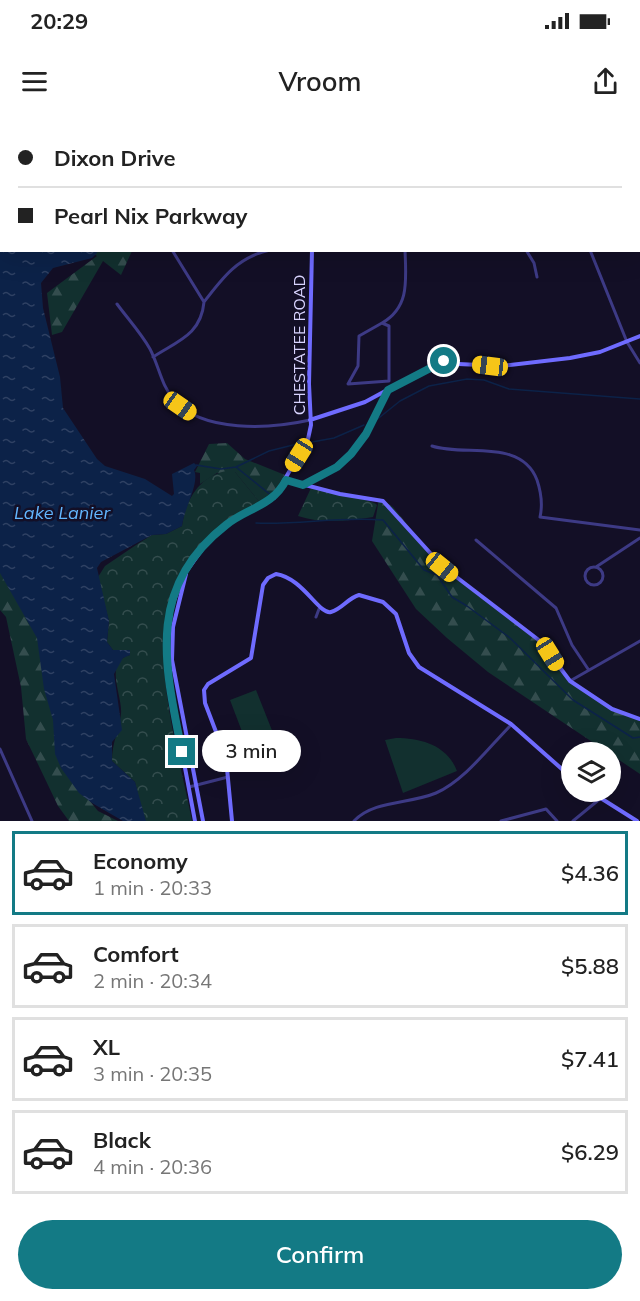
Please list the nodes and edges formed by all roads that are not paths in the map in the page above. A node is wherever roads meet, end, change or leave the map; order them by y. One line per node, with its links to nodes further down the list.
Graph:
1 (173, 252): 8 (street)
2 (265, 252): 8 (street)
3 (312, 252): 16 (street, CHESTATEE ROAD)
4 (405, 252): 10 (street)
5 (527, 252): 7 (street)
6 (591, 252): 12 (street)
7 (537, 278)
8 (204, 302): 13 (street)
9 (117, 304): 13 (street)
10 (382, 323): 10 (street)
11 (640, 336): 12 (street)
12 (627, 342): 14 (street); 15 (street)
13 (153, 357): 16 (street)
14 (640, 363)
15 (388, 390): 16 (street); 19 (street)
16 (310, 420): 18 (street, CHESTATEE ROAD)
17 (432, 446): 20 (street)
18 (286, 480): 19 (street); 24 (street, CHESTATEE ROAD)
19 (303, 485): 29 (street)
20 (640, 530)
21 (640, 538): 23 (street)
22 (476, 540): 28 (street)
23 (596, 567): 23 (street)
24 (188, 568): 35 (street); 36 (street)
25 (319, 609): 26 (street); 31 (street); 34 (street)
26 (316, 617)
27 (640, 641): 28 (street)
28 (588, 669): 29 (street)
29 (570, 681): 30 (street)
30 (640, 719)
31 (511, 724): 33 (street); 44 (street)
32 (0, 749): 40 (street)
33 (561, 768)
34 (229, 777): 35 (street); 43 (street)
35 (195, 784): 36 (street); 42 (street)
36 (189, 787): 41 (street)
37 (597, 802): 39 (street)
38 (607, 802): 47 (street)
39 (577, 820)
40 (32, 821)
41 (195, 821)
42 (203, 821)
43 (232, 821)
44 (354, 821)
45 (501, 821): 46 (street)
46 (557, 821)
47 (637, 821)

